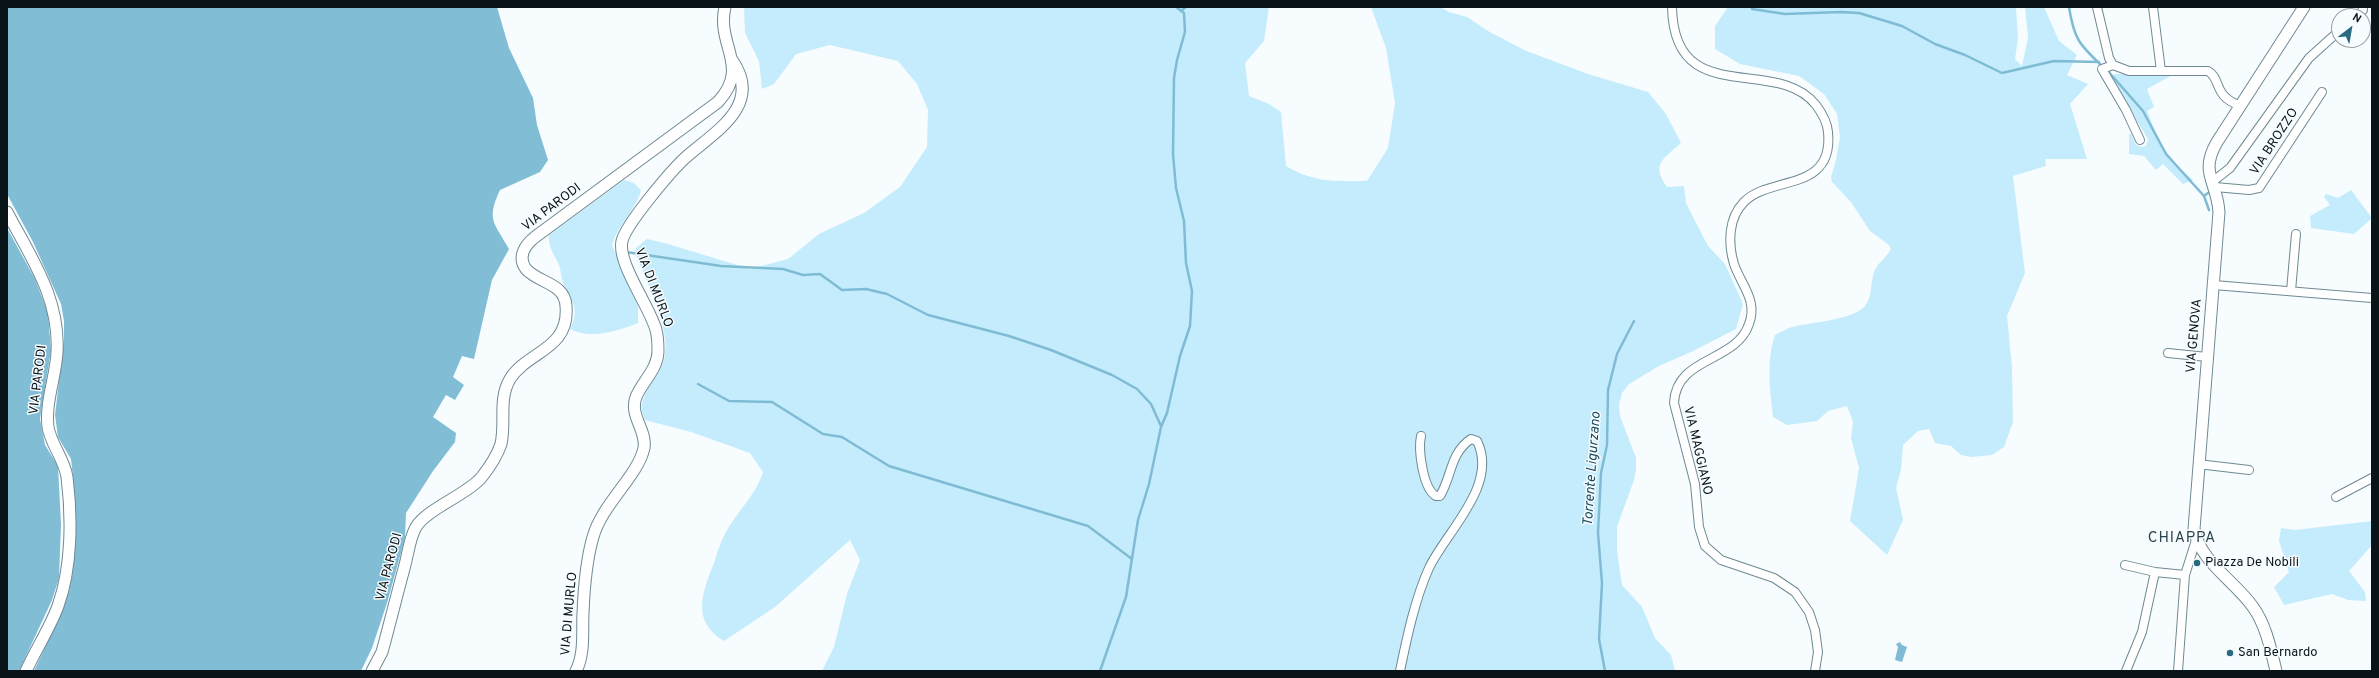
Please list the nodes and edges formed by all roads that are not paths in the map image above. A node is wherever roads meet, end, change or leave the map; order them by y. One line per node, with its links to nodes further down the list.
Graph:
1 (725, 7): 7 (street, VIA PARODI)
2 (1672, 7): 34 (street, VIA MAGGIANO)
3 (2097, 7): 8 (street)
4 (2154, 7): 9 (street)
5 (2304, 7): 11 (street, VIA GENOVA)
6 (2331, 37): 13 (street)
7 (732, 60): 31 (street, VIA PARODI); 32 (street, VIA DI MURLO)
8 (2108, 67): 9 (street); 12 (street)
9 (2161, 71): 11 (street)
10 (2322, 92): 13 (street, VIA BROZZO)
11 (2242, 106): 13 (street, VIA GENOVA)
12 (2140, 140)
13 (2213, 185): 16 (street, VIA GENOVA)
14 (7, 212): 30 (street, VIA PARODI)
15 (2296, 234): 17 (street)
16 (2214, 285): 17 (street); 20 (street, VIA GENOVA)
17 (2291, 291): 18 (street)
18 (2372, 298)
19 (2168, 353): 20 (street)
20 (2207, 356): 22 (street, VIA GENOVA)
21 (1421, 436): 33 (street)
22 (2198, 464): 23 (street); 26 (street, VIA GENOVA)
23 (2250, 470)
24 (2372, 478): 25 (street)
25 (2336, 497)
26 (2196, 540): 29 (street); 37 (street, VIA GENOVA)
27 (2125, 565): 28 (street)
28 (2155, 572): 29 (street); 35 (street)
29 (2185, 575): 36 (street)
30 (26, 671)
31 (372, 671)
32 (576, 671)
33 (1400, 671)
34 (1815, 671)
35 (2126, 671)
36 (2178, 671)
37 (2276, 671)

